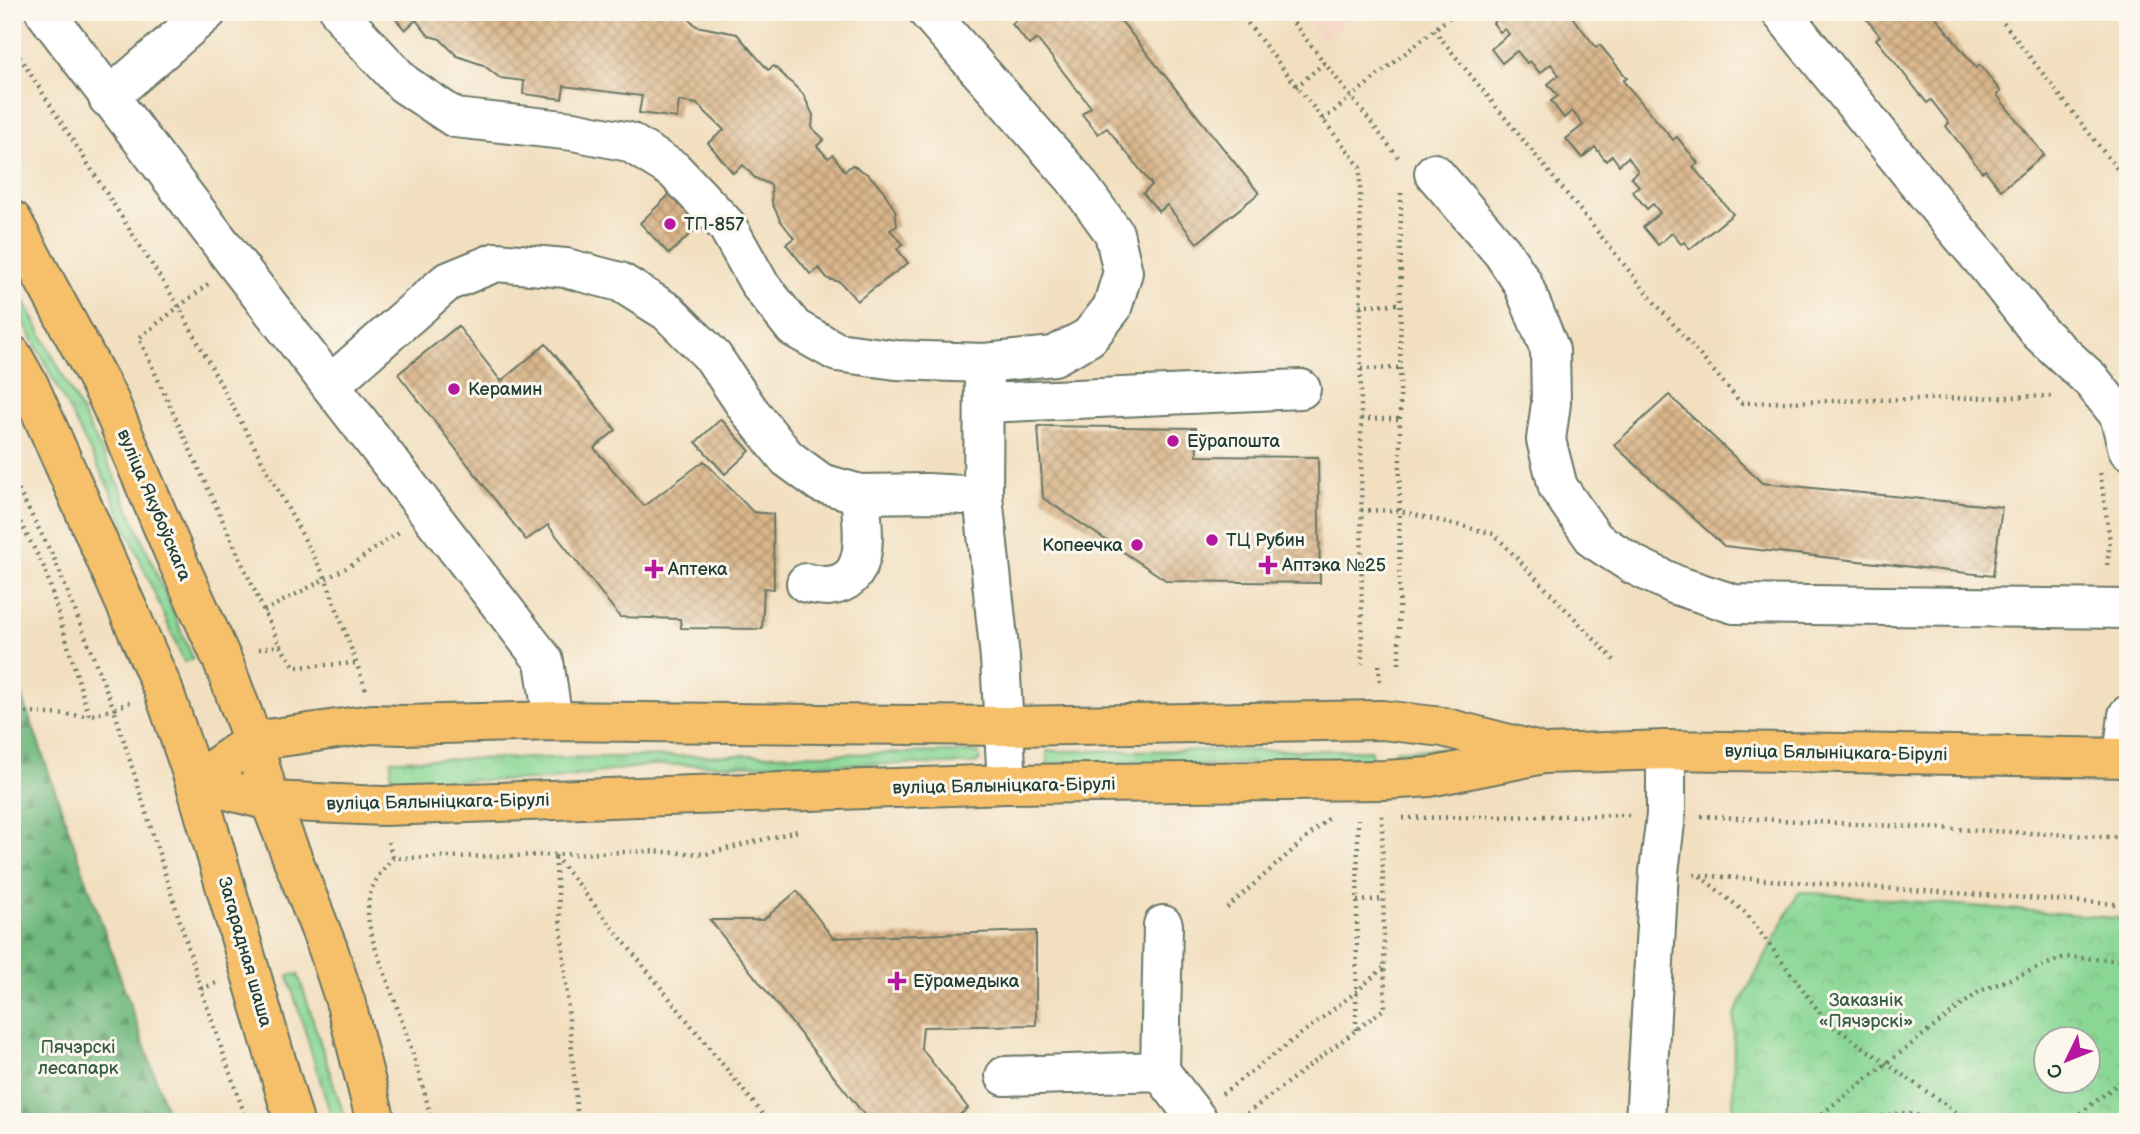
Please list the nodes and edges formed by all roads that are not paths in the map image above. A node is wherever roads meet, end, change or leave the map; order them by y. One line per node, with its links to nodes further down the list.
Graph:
1 (45, 12): 6 (street)
2 (340, 12): 10 (street)
3 (928, 12): 10 (street)
4 (1781, 12): 14 (street)
5 (197, 15): 6 (street)
6 (108, 98): 11 (street)
7 (1412, 174): 18 (street)
8 (12, 220): 22 (main road, вуліца Якубоўскага)
9 (12, 355): 26 (main road)
10 (984, 363): 13 (street)
11 (331, 384): 15 (street); 20 (street)
12 (1301, 389): 13 (street)
13 (984, 402): 16 (street)
14 (2113, 456)
15 (860, 494): 16 (street); 17 (street)
16 (983, 496): 21 (street)
17 (806, 583)
18 (2128, 609)
19 (2128, 715): 25 (street)
20 (553, 721): 21 (main road, вуліца Бялыніцкага-Бірулі); 22 (main road, вуліца Бялыніцкага-Бірулі)
21 (1005, 726): 24 (main road, вуліца Бялыніцкага-Бірулі); 27 (street)
22 (253, 741): 26 (main road, вуліца Бялыніцкага-Бірулі); 28 (main road, вуліца Якубоўскага)
23 (1666, 750): 24 (main road, вуліца Бялыніцкага-Бірулі); 25 (main road, вуліца Бялыніцкага-Бірулі); 35 (street)
24 (1544, 754): 27 (main road, вуліца Бялыніцкага-Бірулі)
25 (2126, 758)
26 (195, 782): 28 (main road, вуліца Бялыніцкага-Бірулі); 33 (main road, Загарадная шаша)
27 (1007, 784): 28 (main road, вуліца Бялыніцкага-Бірулі)
28 (271, 801): 34 (main road)
29 (1163, 925): 30 (street)
30 (1160, 1071): 31 (street); 32 (street)
31 (1005, 1076)
32 (1196, 1118)
33 (294, 1122)
34 (376, 1122)
35 (1645, 1122)

